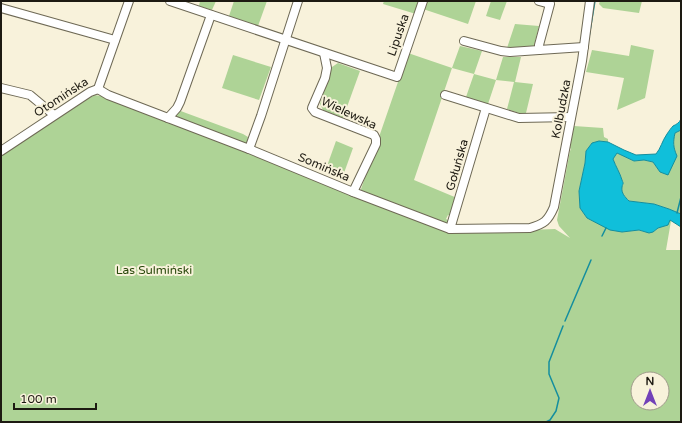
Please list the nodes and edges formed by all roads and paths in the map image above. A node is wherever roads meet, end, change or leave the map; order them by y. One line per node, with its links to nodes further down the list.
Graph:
1 (129, 1): 9 (street, Otomińska)
2 (170, 1): 8 (street)
3 (298, 1): 10 (street)
4 (423, 1): 14 (street, Lipuska)
5 (539, 1): 13 (street)
6 (590, 1): 12 (street, Kolbudzka)
7 (1, 8): 9 (street)
8 (211, 15): 10 (street); 21 (street)
9 (115, 40): 16 (street, Otomińska)
10 (285, 40): 14 (street); 22 (street)
11 (464, 41): 13 (street)
12 (584, 48): 13 (street); 20 (street, Kolbudzka)
13 (539, 50)
14 (324, 53): 24 (street, Wielewska)
15 (1, 88): 19 (street)
16 (98, 89): 19 (street, Otomińska); 21 (street, Somińska)
17 (445, 95): 18 (street)
18 (486, 108): 20 (street); 26 (street, Gołuńska)
19 (54, 115): 23 (street, Otomińska)
20 (571, 117): 25 (street, Kolbudzka)
21 (168, 118): 22 (street, Somińska)
22 (249, 150): 24 (street, Somińska)
23 (1, 151)
24 (354, 192): 26 (street, Somińska)
25 (547, 220): 26 (street, Somińska)
26 (450, 229)

